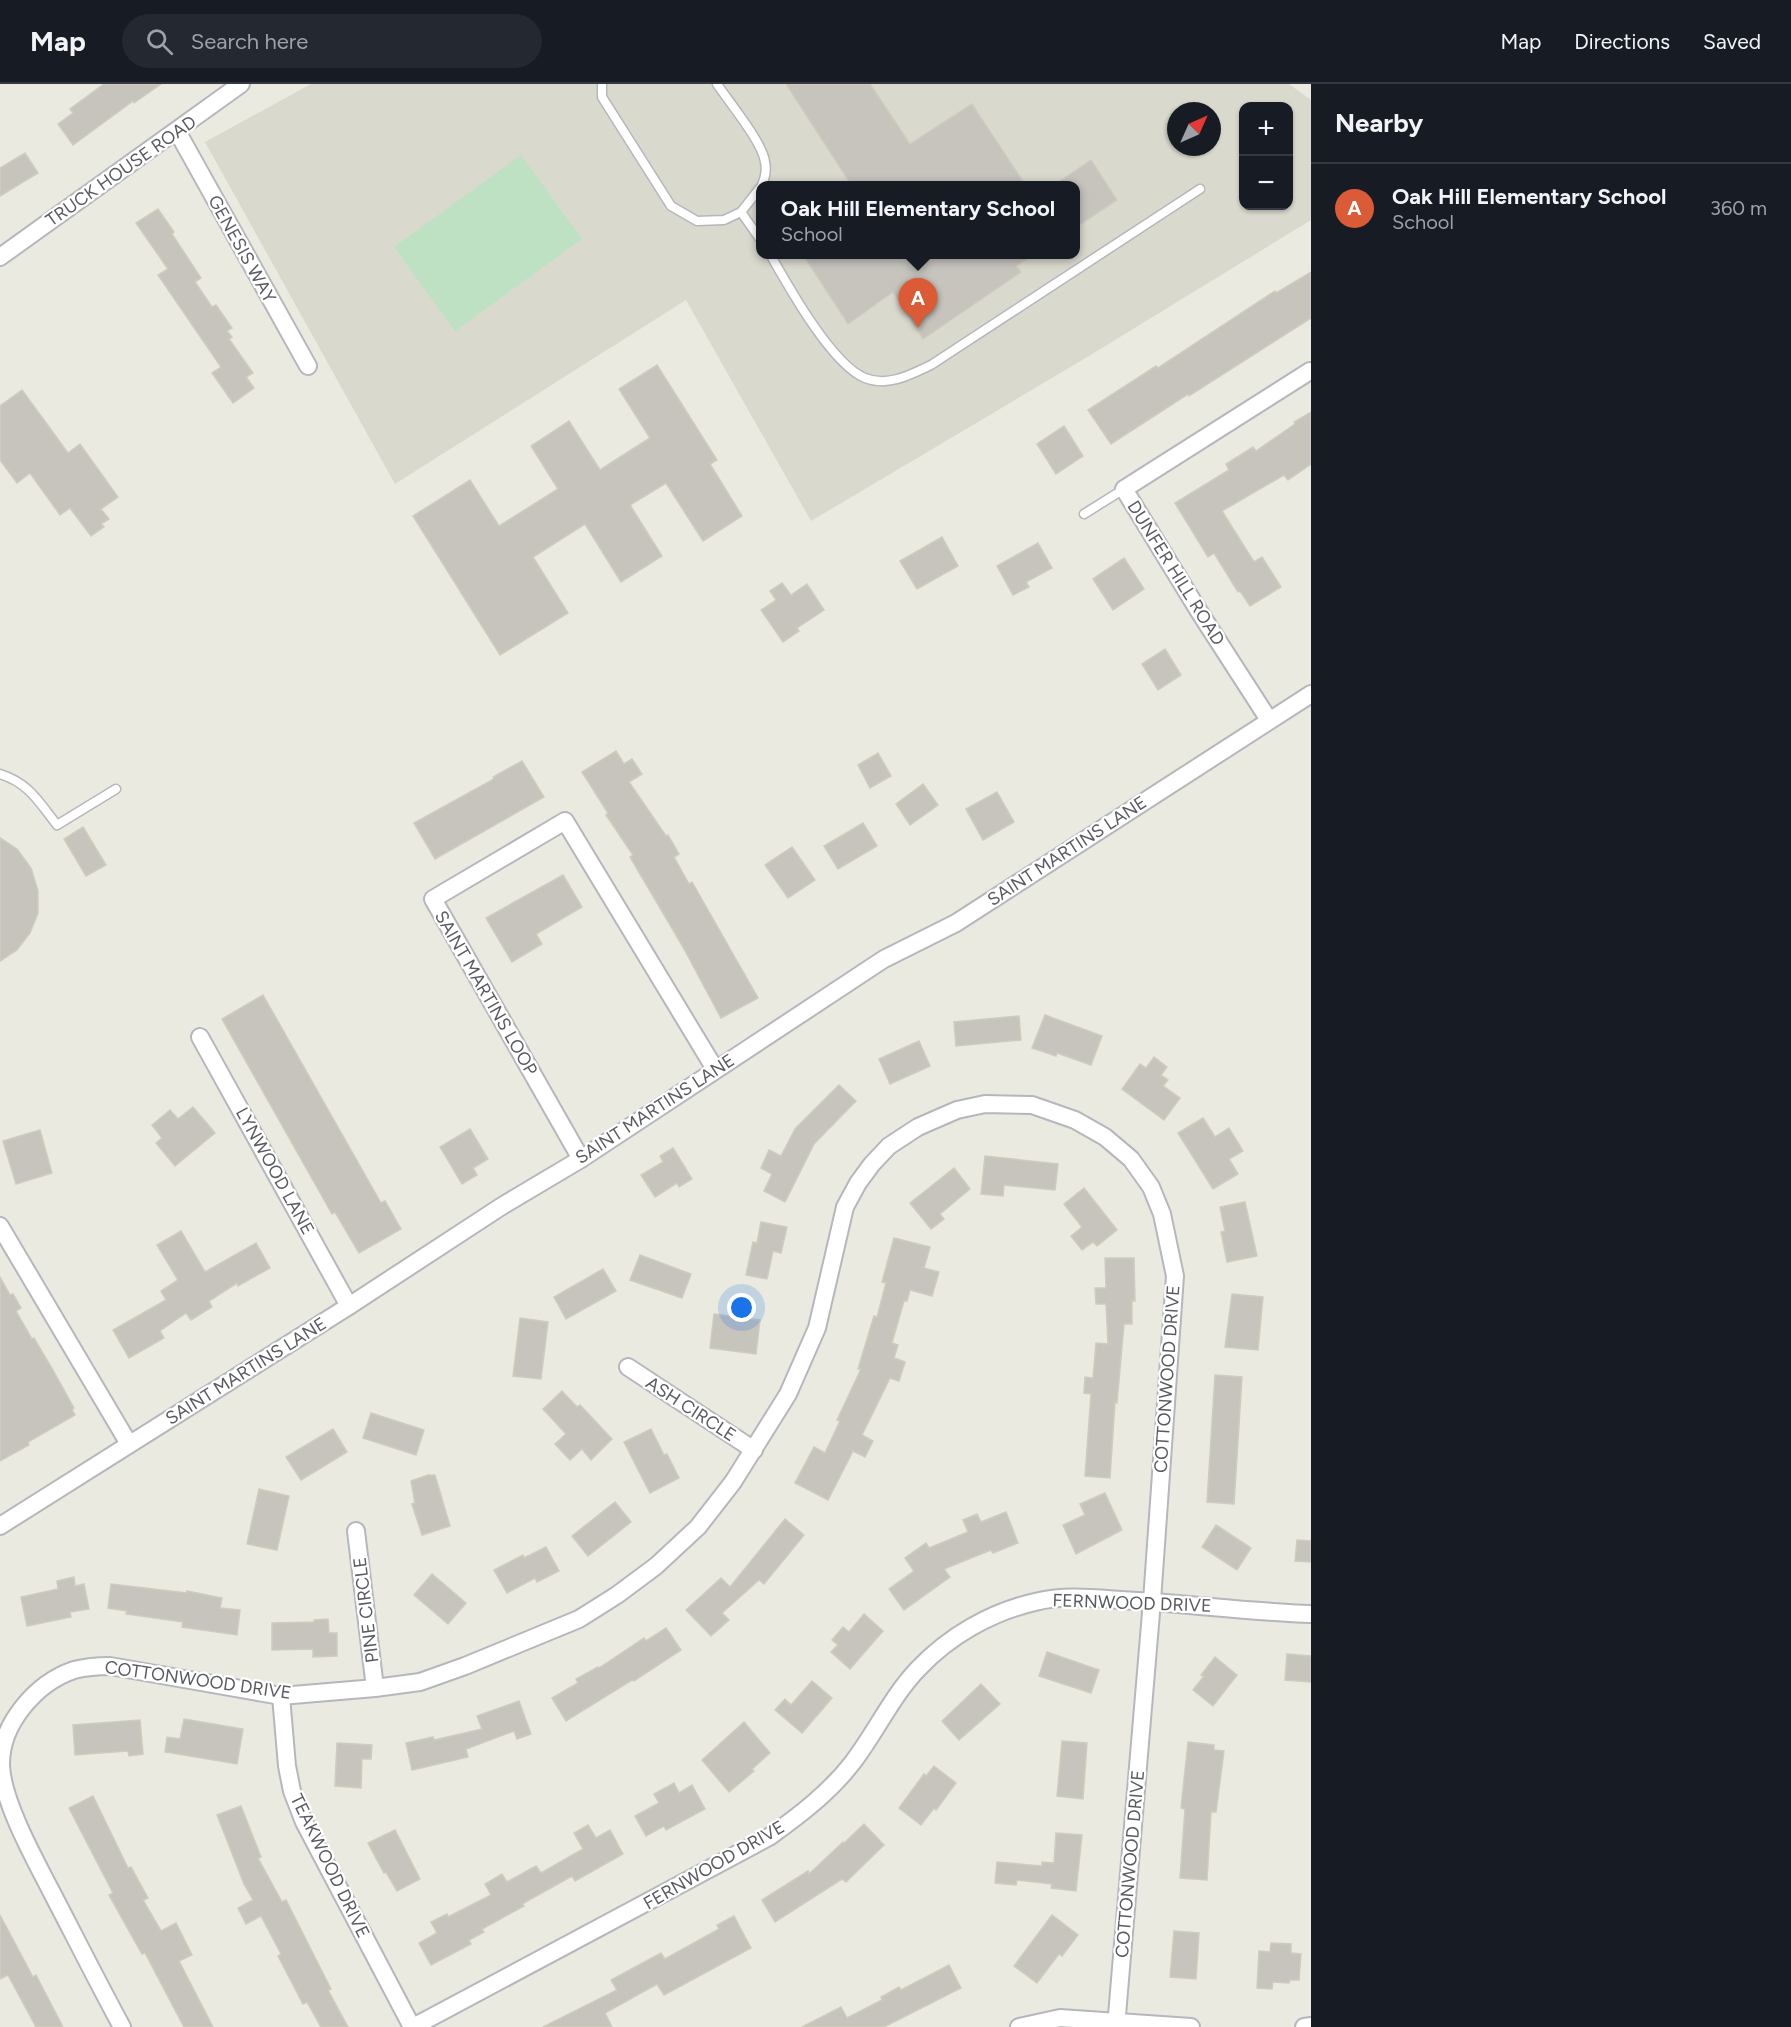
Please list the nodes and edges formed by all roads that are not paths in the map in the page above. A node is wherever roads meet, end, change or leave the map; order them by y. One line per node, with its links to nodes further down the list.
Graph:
1 (242, 84): 4 (street, TRUCK HOUSE ROAD)
2 (602, 84): 8 (lane)
3 (717, 84): 5 (lane)
4 (177, 131): 10 (street, TRUCK HOUSE ROAD); 12 (street, GENESIS WAY)
5 (764, 181)
6 (1200, 189): 11 (lane)
7 (756, 193): 8 (lane)
8 (741, 212): 9 (lane)
9 (756, 233)
10 (0, 257)
11 (772, 259)
12 (308, 366)
13 (1310, 371): 14 (street, DUNFER HILL ROAD)
14 (1124, 489): 15 (lane); 17 (street, DUNFER HILL ROAD)
15 (1084, 514)
16 (1311, 694): 17 (street, SAINT MARTINS LANE)
17 (1269, 720): 21 (street, SAINT MARTINS LANE)
18 (0, 774): 19 (lane)
19 (116, 789)
20 (200, 1037): 24 (street, LYNWOOD LANE)
21 (715, 1069): 22 (street, SAINT MARTINS LANE); 22 (street, SAINT MARTINS LOOP)
22 (581, 1159): 24 (street, SAINT MARTINS LANE)
23 (0, 1226): 26 (street)
24 (349, 1306): 26 (street, SAINT MARTINS LANE)
25 (628, 1367): 27 (street, ASH CIRCLE)
26 (129, 1444): 28 (street, SAINT MARTINS LANE)
27 (754, 1450): 30 (street, COTTONWOOD DRIVE); 32 (street, COTTONWOOD DRIVE)
28 (0, 1526)
29 (356, 1531): 32 (street, PINE CIRCLE)
30 (1152, 1601): 31 (street, FERNWOOD DRIVE); 34 (street, COTTONWOOD DRIVE); 37 (street, FERNWOOD DRIVE)
31 (1311, 1614)
32 (375, 1689): 33 (street, COTTONWOOD DRIVE)
33 (281, 1696): 36 (street, COTTONWOOD DRIVE); 37 (street, TEAKWOOD DRIVE)
34 (1116, 2024): 38 (street); 39 (street)
35 (1311, 2026): 40 (street)
36 (122, 2027)
37 (413, 2027)
38 (1019, 2027)
39 (1191, 2027)
40 (1304, 2027)

